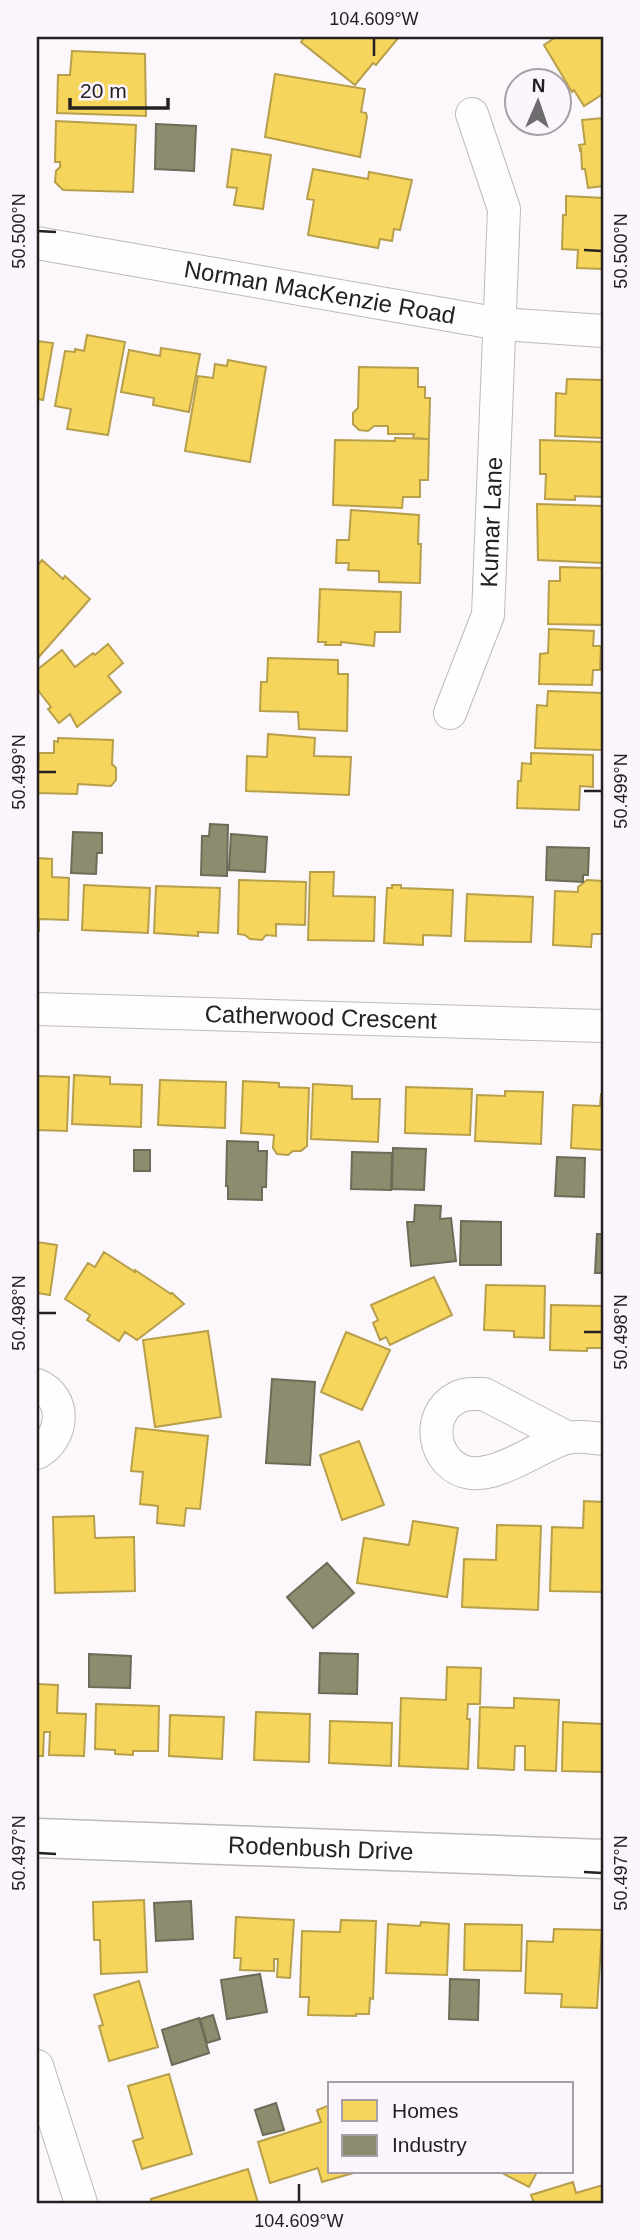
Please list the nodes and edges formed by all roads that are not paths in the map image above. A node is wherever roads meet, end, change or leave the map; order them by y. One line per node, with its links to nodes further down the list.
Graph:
1 (472, 114): 3 (street, Kumar Lane)
2 (37, 243): 3 (street, Norman MacKenzie Road)
3 (500, 324): 4 (street, Norman MacKenzie Road); 5 (street, Kumar Lane)
4 (603, 331)
5 (450, 713)
6 (37, 1009): 7 (street, Catherwood Crescent)
7 (603, 1026)
8 (37, 1385): 11 (street)
9 (568, 1438): 10 (street)
10 (603, 1439)
11 (37, 1453)
12 (37, 1838): 13 (street, Rodenbush Drive)
13 (603, 1859)
14 (37, 2066): 15 (street)
15 (81, 2203)

